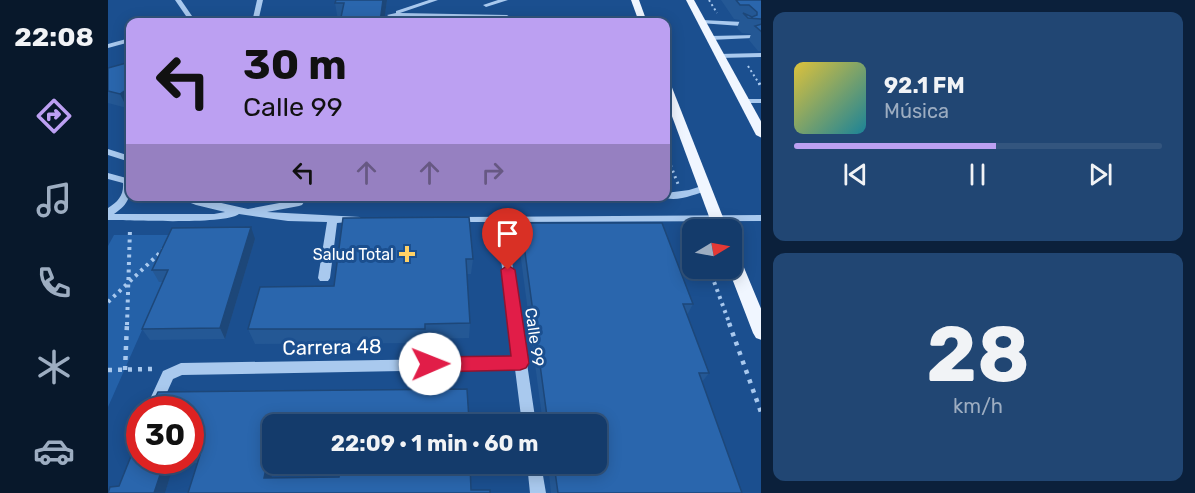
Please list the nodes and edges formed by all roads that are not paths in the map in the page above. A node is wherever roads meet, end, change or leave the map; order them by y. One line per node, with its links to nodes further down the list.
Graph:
1 (179, 0): 8 (street)
2 (260, 0): 9 (street)
3 (435, 0): 10 (street)
4 (505, 0): 7 (street)
5 (635, 0): 11 (main road)
6 (690, 0): 12 (main road)
7 (486, 5)
8 (189, 18)
9 (256, 18)
10 (391, 18)
11 (642, 18)
12 (702, 22): 13 (street); 15 (main road)
13 (746, 28)
14 (753, 36): 15 (street)
15 (710, 38): 18 (main road)
16 (126, 41): 17 (street)
17 (108, 46)
18 (719, 56): 19 (street); 22 (main road)
19 (761, 56)
20 (670, 96): 28 (main road)
21 (761, 100): 22 (street)
22 (743, 101): 23 (main road)
23 (761, 133)
24 (108, 152): 25 (street)
25 (126, 158)
26 (108, 176): 27 (street)
27 (126, 181)
28 (705, 188): 30 (street); 40 (main road)
29 (126, 196): 34 (street)
30 (670, 196)
31 (196, 201): 33 (street)
32 (306, 201): 33 (street)
33 (243, 213): 34 (street); 36 (street)
34 (108, 215)
35 (761, 218): 41 (street)
36 (332, 219): 37 (street); 43 (street)
37 (369, 219)
38 (446, 219): 39 (street)
39 (501, 219): 42 (street); 46 (street, Calle 99)
40 (717, 219)
41 (742, 221)
42 (682, 223)
43 (324, 278)
44 (740, 279): 45 (main road)
45 (761, 330)
46 (520, 363): 47 (street, Carrera 48); 48 (street, Calle 99)
47 (158, 396)
48 (528, 414)
49 (535, 474): 50 (street)
50 (538, 493)

